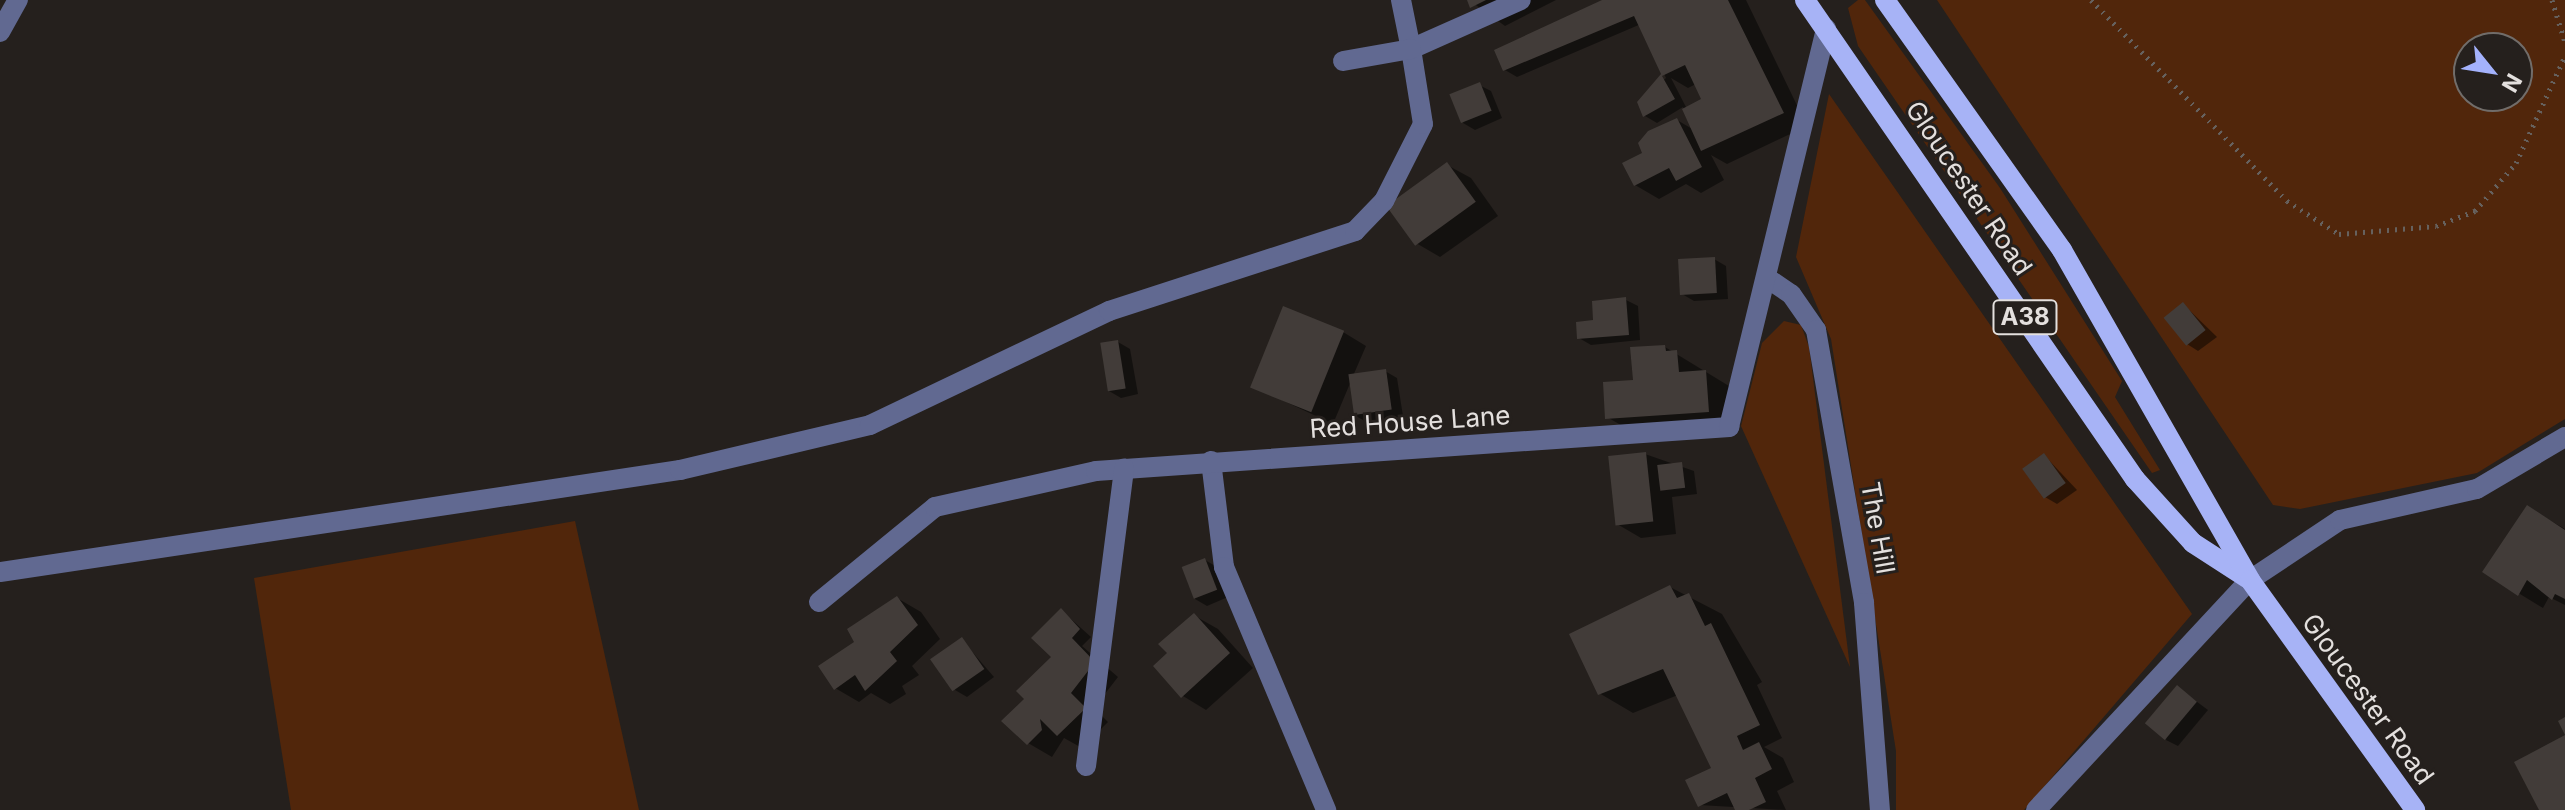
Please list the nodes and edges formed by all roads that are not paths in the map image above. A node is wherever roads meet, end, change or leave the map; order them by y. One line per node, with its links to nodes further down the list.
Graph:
1 (18, 0): 7 (street)
2 (1401, 0): 8 (street)
3 (1521, 0): 8 (street)
4 (1805, 0): 6 (main road, Gloucester Road / A38)
5 (1885, 0): 15 (main road, Gloucester Road / A38)
6 (1826, 29): 10 (street); 15 (main road, Gloucester Road / A38)
7 (0, 32)
8 (1411, 49): 9 (street); 14 (street)
9 (1343, 61)
10 (1767, 278): 12 (street, Red House Lane); 19 (street, The Hill)
11 (2565, 437): 15 (street)
12 (1211, 461): 13 (street, Red House Lane); 18 (street)
13 (1124, 468): 16 (street, Red House Lane); 17 (street)
14 (0, 572)
15 (2250, 580): 20 (street); 21 (main road, Gloucester Road / A38)
16 (819, 602)
17 (1086, 766)
18 (1326, 810)
19 (1880, 810)
20 (2036, 810)
21 (2415, 810)

